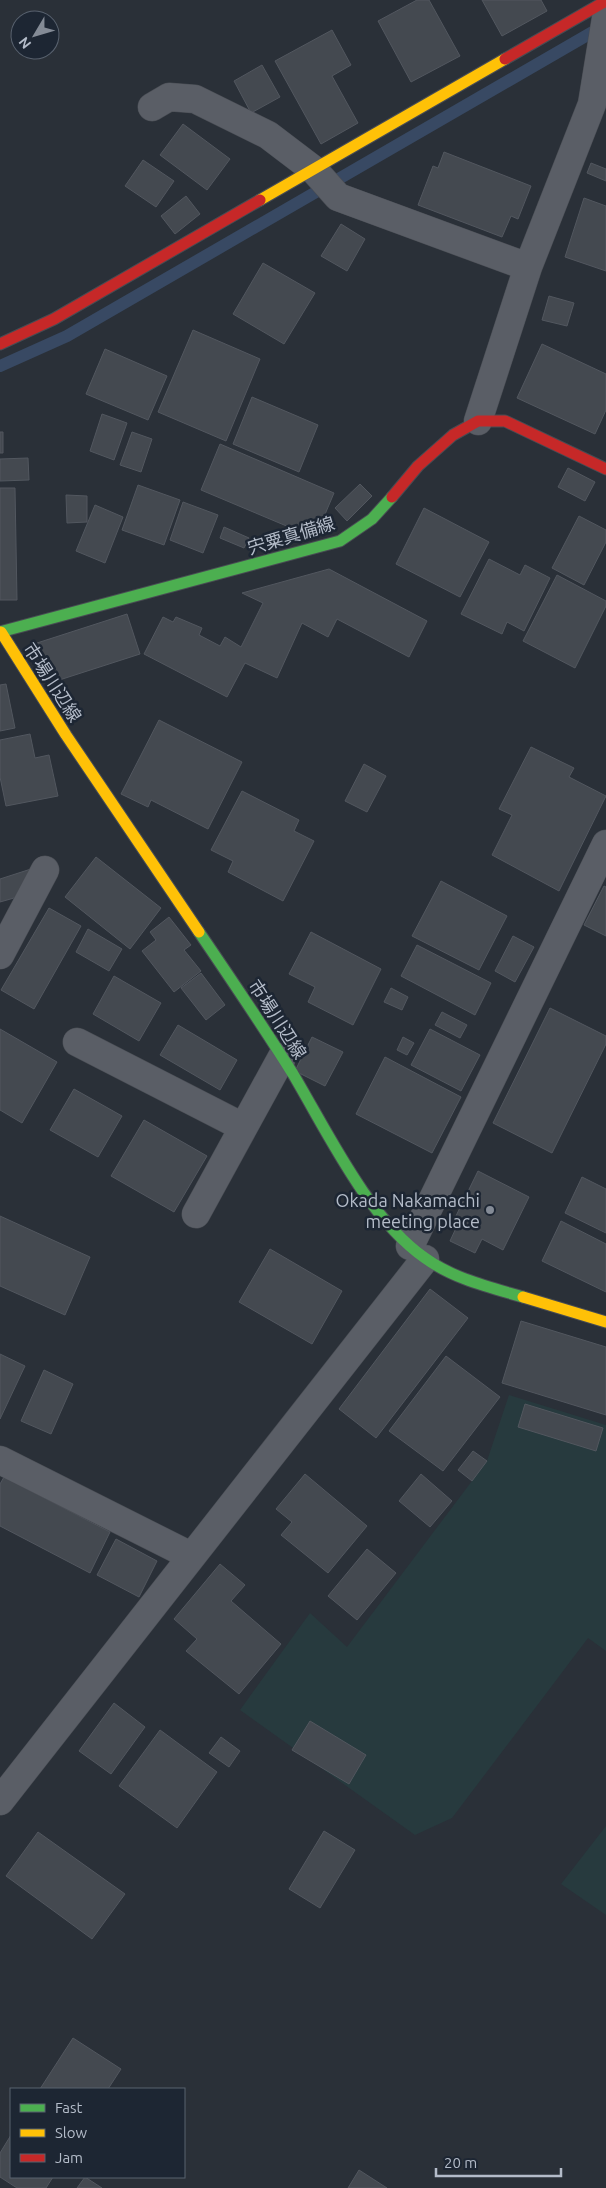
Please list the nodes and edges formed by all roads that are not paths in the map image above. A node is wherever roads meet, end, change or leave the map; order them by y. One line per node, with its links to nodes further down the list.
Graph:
1 (606, 1): 4 (main road)
2 (605, 28): 5 (street)
3 (152, 107): 4 (street)
4 (324, 181): 5 (street); 6 (main road)
5 (528, 267): 7 (street)
6 (0, 344)
7 (478, 421): 8 (main road, 宍粟真備線); 9 (main road, 宍粟真備線)
8 (606, 469)
9 (0, 632): 14 (main road, 市場川辺線)
10 (606, 844): 17 (street)
11 (45, 870): 12 (street)
12 (0, 955)
13 (77, 1042): 15 (street)
14 (282, 1057): 15 (street); 17 (main road, 市場川辺線)
15 (243, 1127): 16 (street)
16 (196, 1214)
17 (418, 1252): 18 (main road, 市場川辺線); 20 (street)
18 (606, 1322)
19 (0, 1460): 20 (street)
20 (191, 1556): 21 (street)
21 (0, 1801)

